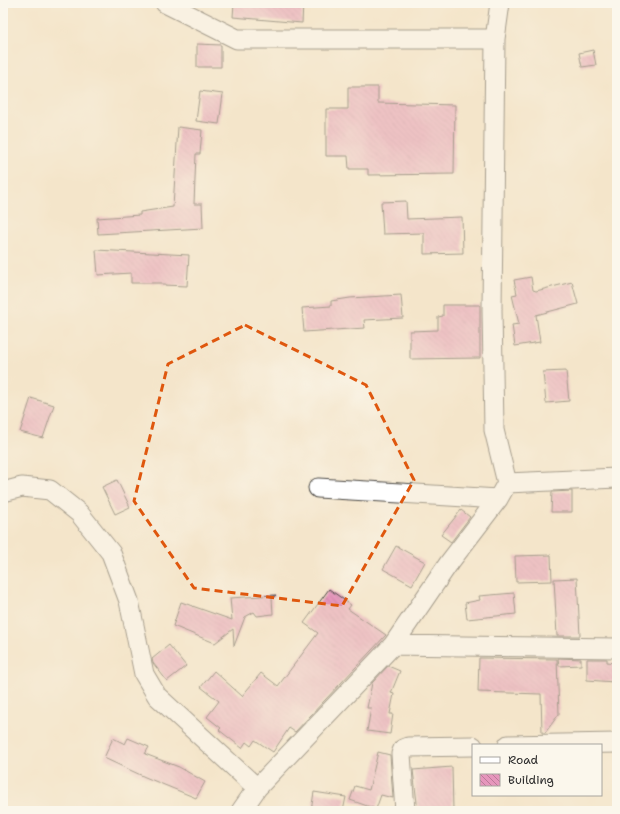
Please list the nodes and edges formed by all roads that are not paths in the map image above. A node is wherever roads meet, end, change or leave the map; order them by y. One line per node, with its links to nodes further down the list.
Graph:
1 (165, 3): 3 (street)
2 (500, 3): 3 (street)
3 (495, 39): 6 (street)
4 (617, 478): 6 (street)
5 (318, 488): 6 (street)
6 (502, 491): 8 (street)
7 (3, 492): 13 (street)
8 (393, 645): 9 (street); 13 (street)
9 (617, 648)
10 (617, 743): 11 (street)
11 (562, 744)
12 (472, 746): 15 (street)
13 (257, 788): 14 (street)
14 (242, 811)
15 (405, 811)

